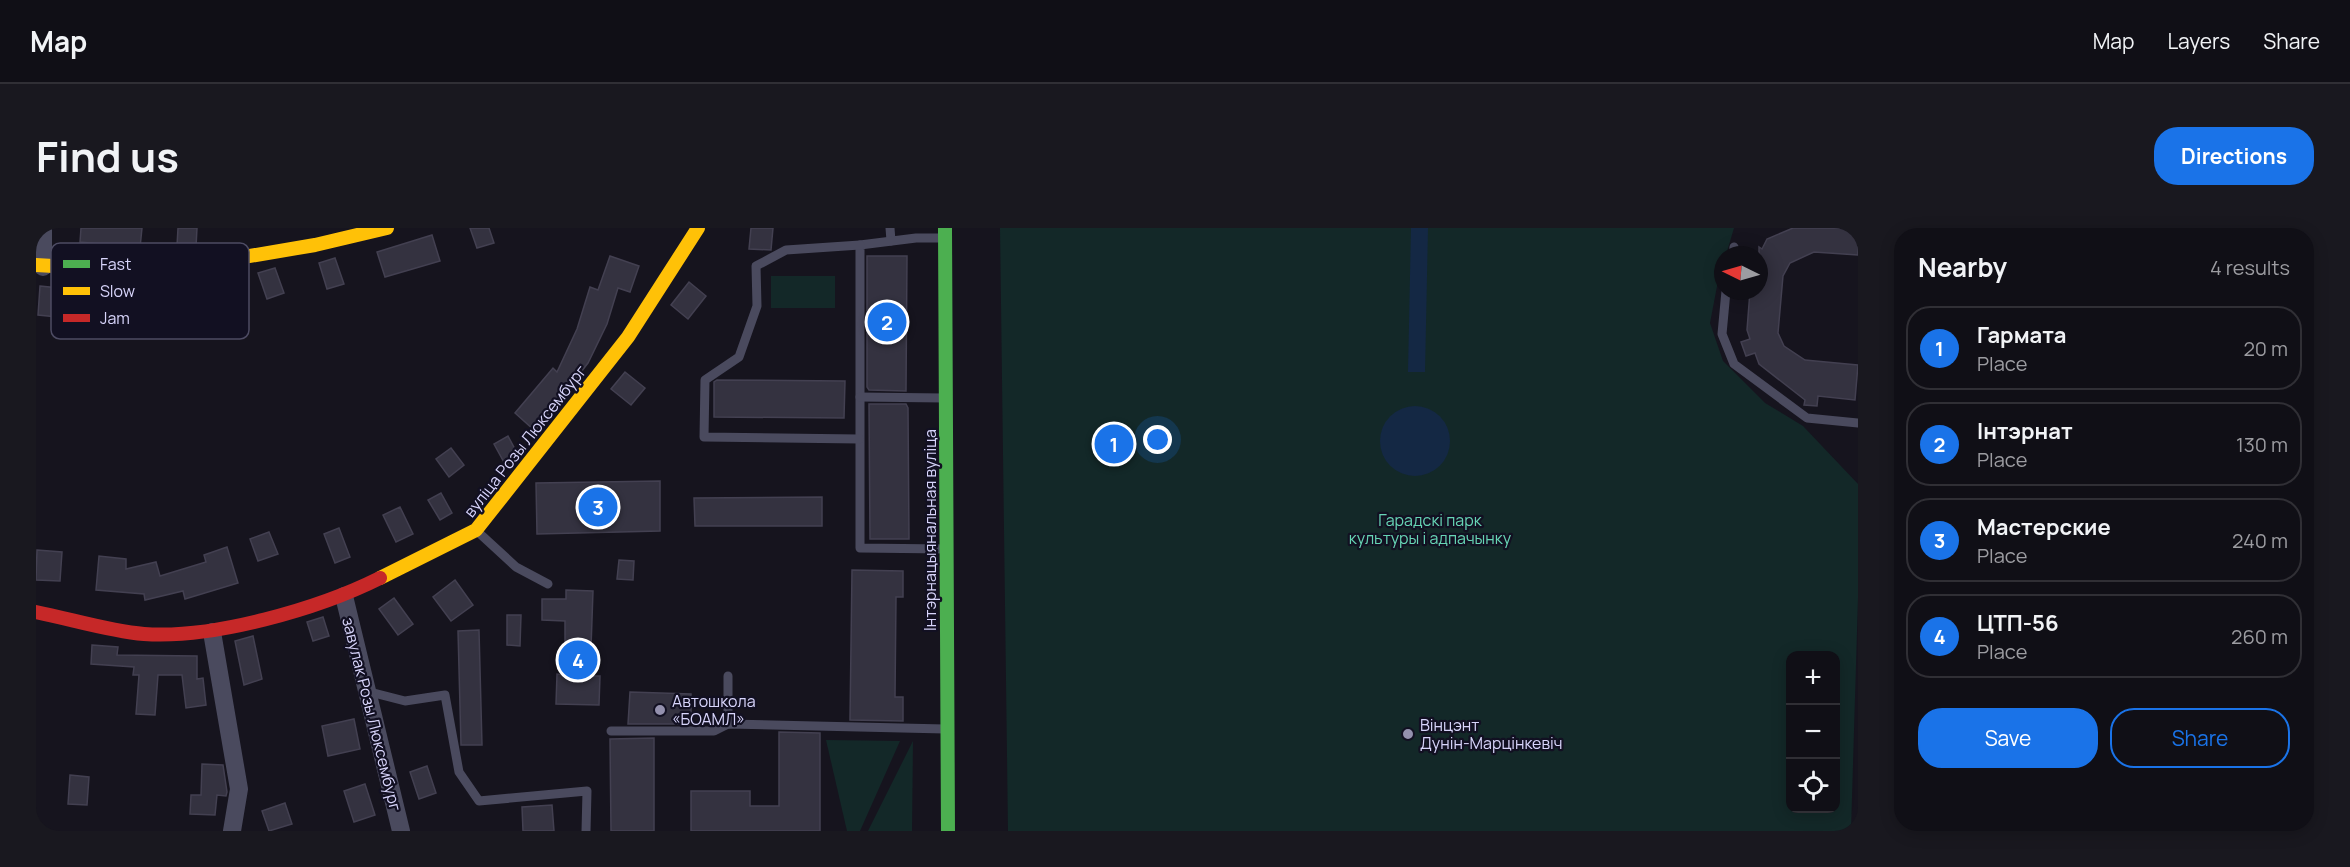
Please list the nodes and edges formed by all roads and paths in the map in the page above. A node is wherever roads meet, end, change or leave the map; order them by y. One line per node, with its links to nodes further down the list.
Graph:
1 (43, 228): 9 (street)
2 (387, 228): 8 (street)
3 (698, 228): 15 (street, вуліца Розы Люксембург)
4 (890, 228): 6 (lane)
5 (946, 233): 6 (lane); 12 (street, Інтэрнацыянальная вуліца)
6 (891, 241): 7 (lane)
7 (860, 245): 11 (lane); 14 (lane)
8 (249, 256)
9 (39, 266)
10 (1725, 300): 13 (lane)
11 (860, 398): 12 (lane); 14 (lane)
12 (946, 398): 16 (street, Інтэрнацыянальная вуліца)
13 (1858, 423)
14 (859, 439): 16 (lane)
15 (476, 530): 17 (lane); 18 (street, вуліца Розы Люксембург)
16 (947, 549): 24 (street, Інтэрнацыянальная вуліца)
17 (548, 584)
18 (344, 596): 20 (street, вуліца Розы Люксембург); 22 (street, завулак Розы Люксембург)
19 (36, 612): 20 (street, вуліца Розы Люксембург)
20 (212, 632): 26 (street)
21 (728, 676): 23 (lane)
22 (366, 691): 27 (street, завулак Розы Люксембург); 28 (lane)
23 (728, 724): 24 (lane); 25 (lane)
24 (948, 729): 29 (street, Інтэрнацыянальная вуліца)
25 (611, 731)
26 (236, 828)
27 (401, 831)
28 (586, 831)
29 (948, 831)

